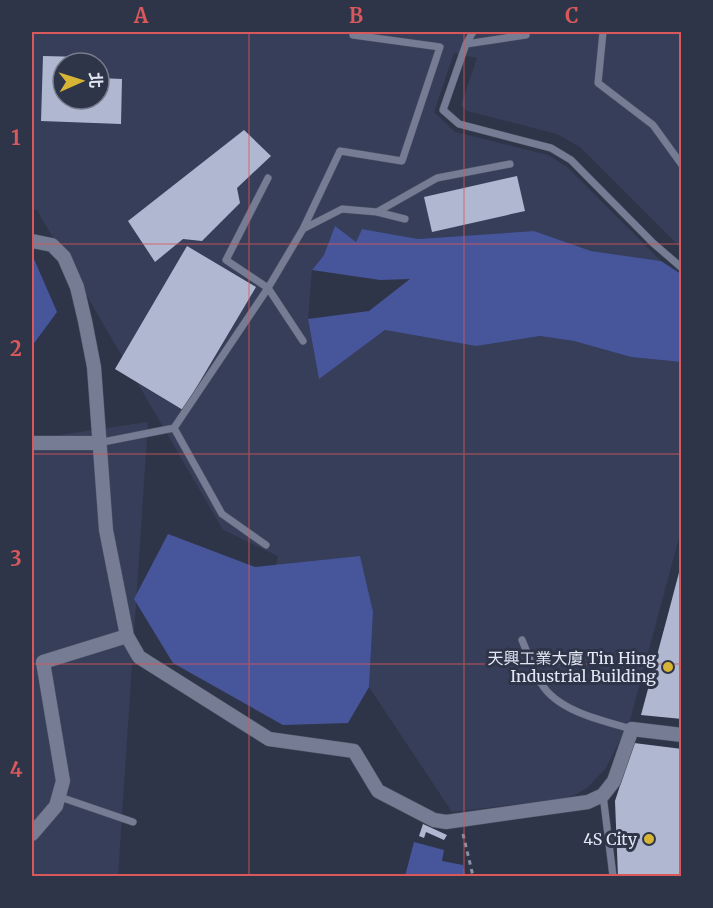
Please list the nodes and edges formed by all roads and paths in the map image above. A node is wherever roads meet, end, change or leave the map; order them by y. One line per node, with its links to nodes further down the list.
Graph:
1 (473, 32): 5 (lane)
2 (603, 32): 7 (lane)
3 (353, 35): 11 (lane)
4 (526, 35): 5 (lane)
5 (466, 44): 13 (lane)
6 (510, 164): 9 (lane)
7 (681, 165)
8 (268, 178): 14 (lane)
9 (377, 212): 10 (lane); 11 (lane)
10 (405, 219)
11 (303, 230): 14 (lane)
12 (32, 241): 17 (street)
13 (681, 268)
14 (268, 288): 15 (lane); 16 (lane)
15 (303, 341)
16 (174, 428): 17 (lane); 19 (lane)
17 (98, 443): 18 (street); 20 (street)
18 (32, 444)
19 (266, 545)
20 (127, 636): 22 (street); 27 (street)
21 (522, 640): 23 (lane)
22 (37, 664): 26 (street)
23 (632, 729): 24 (street); 25 (street)
24 (681, 735)
25 (603, 795): 27 (street); 31 (lane)
26 (60, 797): 28 (lane); 29 (street)
27 (460, 821): 30 (path)
28 (133, 822)
29 (32, 834)
30 (473, 876)
31 (613, 876)

